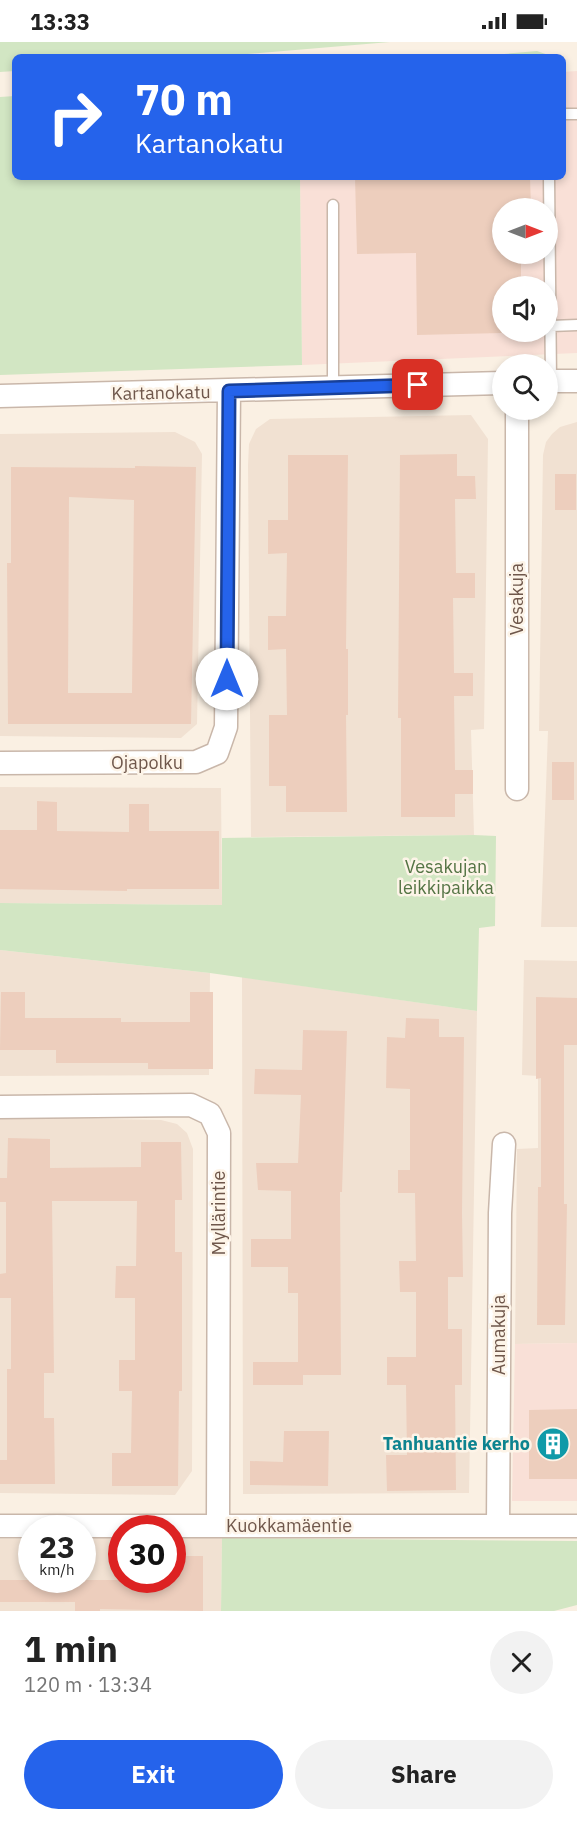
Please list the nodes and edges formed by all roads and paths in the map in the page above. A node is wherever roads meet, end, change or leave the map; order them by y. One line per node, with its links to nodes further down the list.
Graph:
1 (549, 180): 3 (lane)
2 (333, 205): 9 (lane)
3 (550, 276)
4 (577, 325): 5 (lane)
5 (558, 326)
6 (558, 381): 7 (street)
7 (577, 381)
8 (492, 383): 9 (street, Kartanokatu)
9 (333, 388): 10 (street, Kartanokatu)
10 (229, 391): 11 (street, Kartanokatu); 13 (street, Ojapolku)
11 (0, 396)
12 (517, 420): 14 (street, Vesakuja)
13 (0, 763)
14 (517, 789)
15 (0, 1107): 18 (street, Myllärintie)
16 (504, 1144): 19 (street, Aumakuja)
17 (0, 1526): 18 (street, Kuokkamäentie)
18 (218, 1526): 19 (street, Kuokkamäentie)
19 (498, 1526): 20 (street, Kuokkamäentie)
20 (577, 1526)

